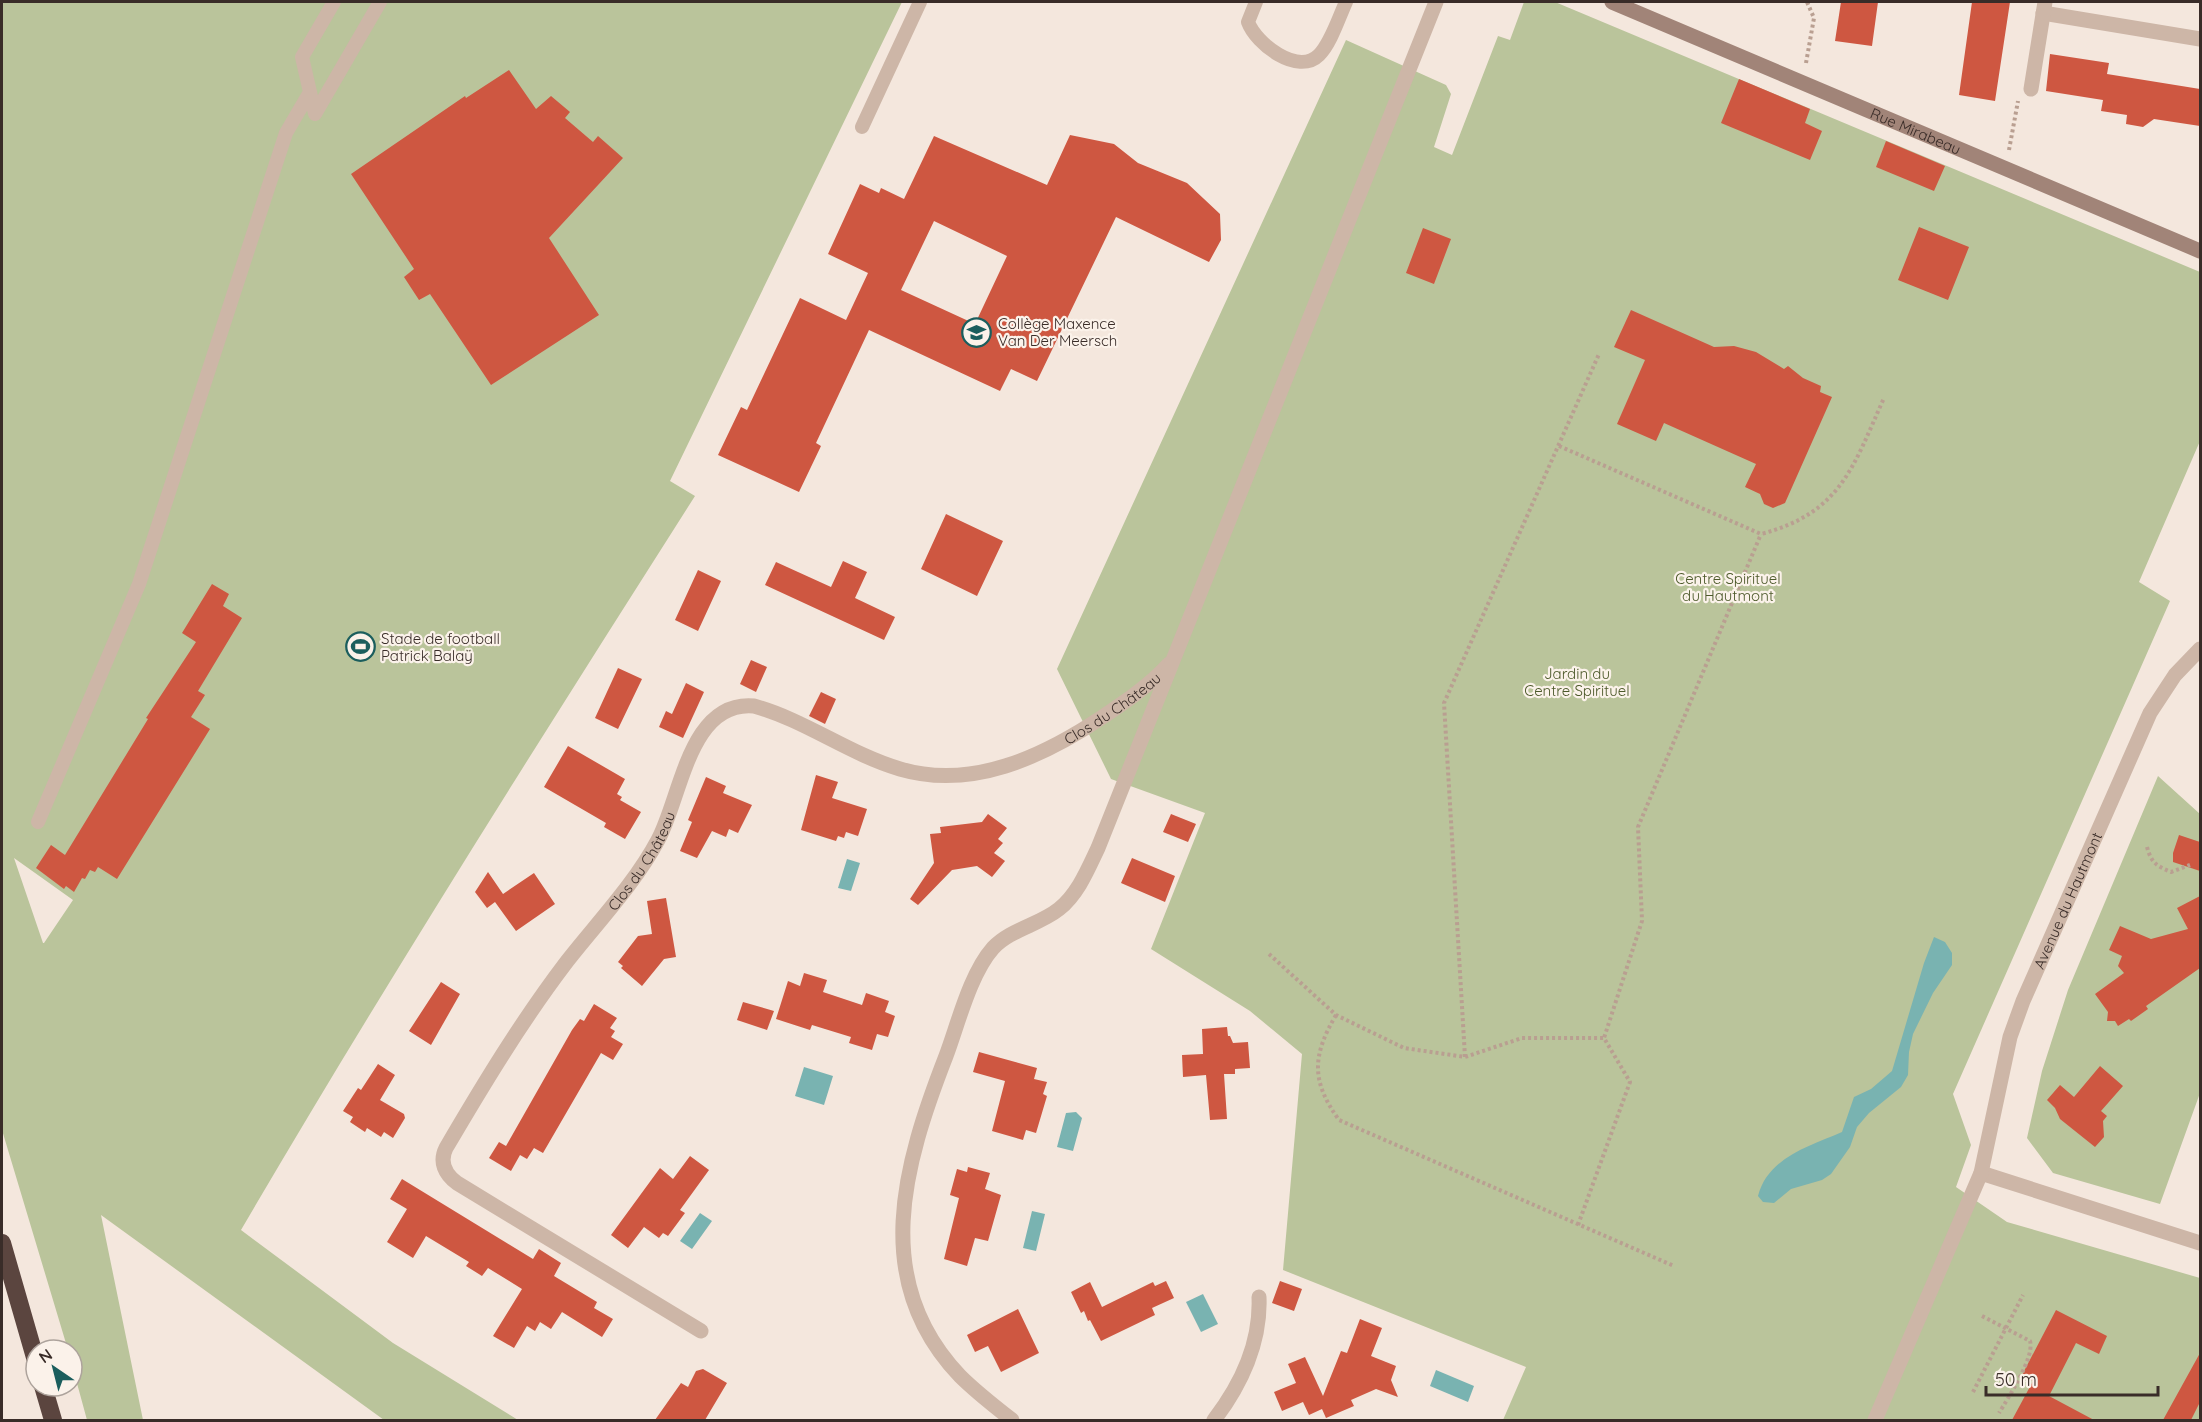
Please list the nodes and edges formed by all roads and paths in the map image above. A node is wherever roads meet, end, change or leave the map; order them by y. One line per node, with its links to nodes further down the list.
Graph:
1 (334, 2): 15 (lane)
2 (380, 2): 15 (lane)
3 (920, 2): 16 (lane)
4 (1256, 2): 5 (lane)
5 (1347, 2)
6 (1436, 2): 24 (street)
7 (1604, 2): 11 (main road, Rue Mirabeau)
8 (1612, 2): 11 (main road, Rue Mirabeau)
9 (1807, 2): 13 (path)
10 (2044, 7): 12 (street); 14 (street)
11 (1632, 11): 18 (main road, Rue Mirabeau)
12 (2200, 39)
13 (1806, 63)
14 (2031, 89): 17 (path)
15 (310, 92): 25 (lane)
16 (862, 127)
17 (2009, 151)
18 (2200, 251)
19 (1599, 354): 21 (path)
20 (1884, 398): 22 (path)
21 (1559, 446): 22 (path); 31 (path)
22 (1761, 534): 30 (path)
23 (2200, 649): 32 (street, Avenue du Hautmont)
24 (1174, 657): 41 (street, Clos du Château); 47 (street)
25 (38, 822)
26 (2147, 847): 27 (path)
27 (2190, 865)
28 (1269, 954): 29 (path)
29 (1336, 1015): 31 (path); 33 (path)
30 (1604, 1038): 31 (path); 33 (path)
31 (1465, 1057)
32 (1981, 1173): 35 (street); 49 (street, Avenue du Hautmont)
33 (1578, 1225): 36 (path)
34 (2, 1243): 42 (highway)
35 (2200, 1243)
36 (1674, 1266)
37 (2023, 1295): 40 (path)
38 (1258, 1297): 48 (street)
39 (1982, 1316): 40 (path)
40 (2006, 1328): 43 (path); 45 (path)
41 (701, 1331)
42 (29, 1338)
43 (1973, 1392)
44 (47, 1398): 46 (highway)
45 (1999, 1413)
46 (53, 1420)
47 (1012, 1420)
48 (1214, 1420)
49 (1875, 1420)

